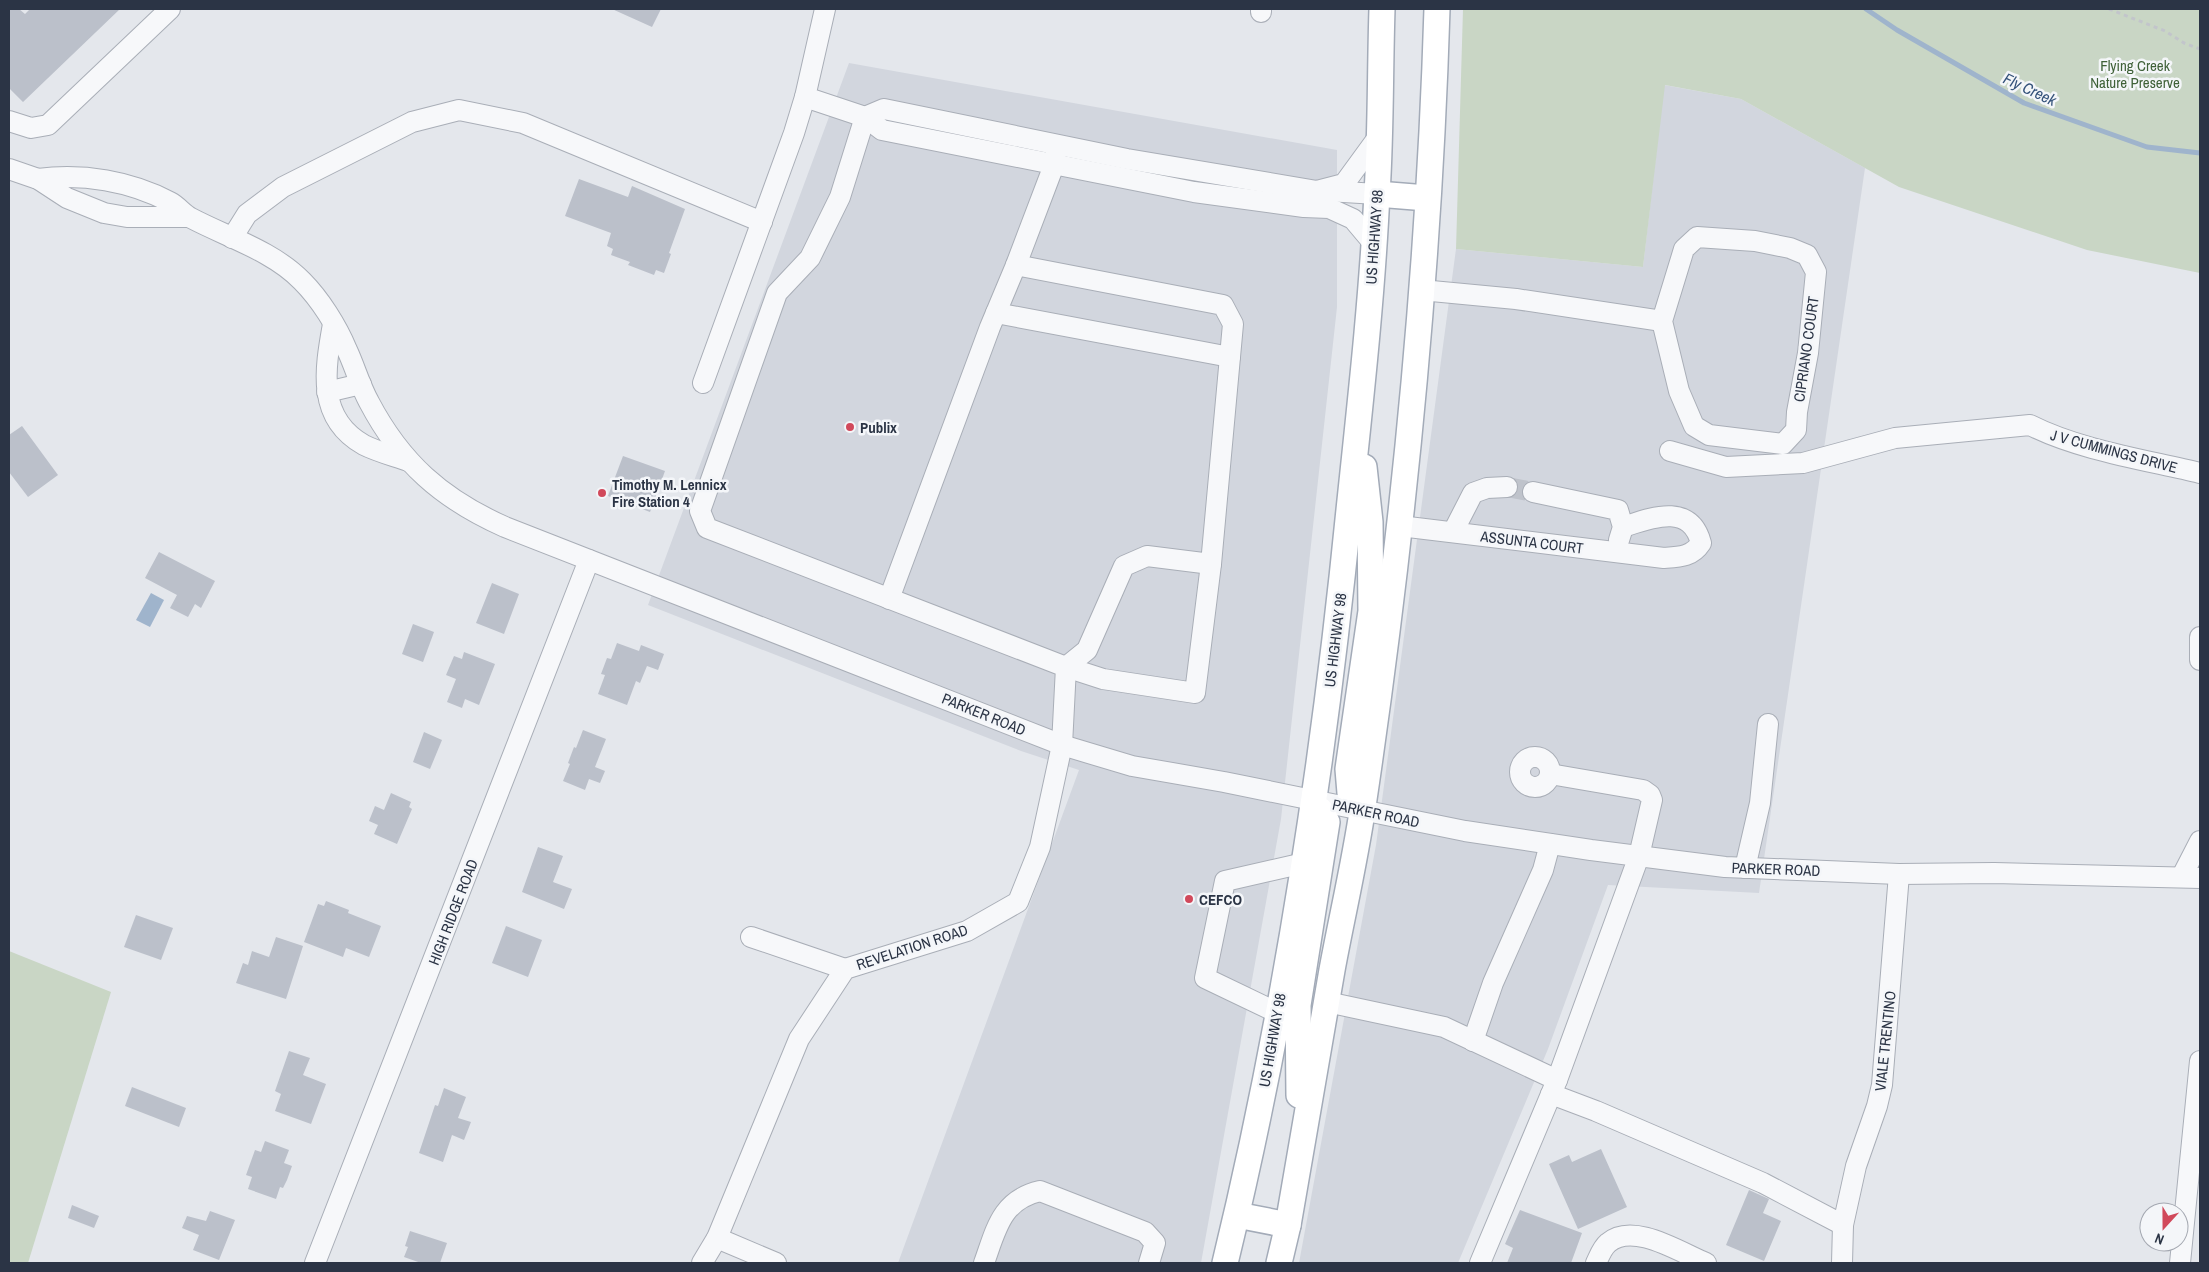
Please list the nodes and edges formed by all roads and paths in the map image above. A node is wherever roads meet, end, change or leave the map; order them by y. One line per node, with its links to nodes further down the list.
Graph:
1 (170, 9): 9 (street)
2 (825, 9): 7 (street)
3 (1382, 9): 10 (main road, US HIGHWAY 98)
4 (1437, 9): 17 (main road)
5 (2109, 9): 6 (path)
6 (2200, 49)
7 (804, 97): 8 (street); 19 (street)
8 (865, 117): 11 (street); 12 (street); 43 (street)
9 (9, 121)
10 (1379, 136): 15 (street); 16 (main road, US HIGHWAY 98)
11 (1058, 143): 12 (street); 15 (street)
12 (1054, 165): 21 (street); 22 (street)
13 (9, 169): 14 (street)
14 (38, 179): 18 (street); 18 (street)
15 (1317, 191): 16 (street)
16 (1377, 194): 17 (main road); 21 (main road, US HIGHWAY 98)
17 (1427, 198): 23 (main road)
18 (188, 217): 20 (street)
19 (762, 222): 20 (street); 28 (street)
20 (232, 238): 26 (street)
21 (1374, 244): 31 (main road, US HIGHWAY 98)
22 (1016, 265): 24 (street); 27 (street)
23 (1421, 290): 25 (street); 37 (main road)
24 (996, 313): 27 (street); 43 (street)
25 (1662, 322): 25 (street, CIPRIANO COURT)
26 (333, 324): 29 (street); 30 (street)
27 (1230, 357): 42 (street)
28 (703, 383)
29 (361, 384): 30 (street); 33 (street)
30 (327, 392): 33 (street)
31 (1358, 414): 50 (main road, US HIGHWAY 98); 51 (main road)
32 (1670, 451): 34 (street, J V CUMMINGS DRIVE)
33 (408, 461): 41 (street, PARKER ROAD)
34 (2200, 473)
35 (1507, 487): 39 (street)
36 (1533, 492): 38 (street)
37 (1400, 526): 39 (street, ASSUNTA COURT); 51 (main road)
38 (1623, 527): 40 (street); 40 (street, ASSUNTA COURT)
39 (1453, 532): 40 (street, ASSUNTA COURT)
40 (1616, 552)
41 (589, 560): 48 (street, PARKER ROAD); 72 (street, HIGH RIDGE ROAD)
42 (1211, 564): 46 (street); 46 (street)
43 (889, 599): 46 (street)
44 (2200, 637): 45 (street)
45 (2200, 660)
46 (1066, 667): 48 (street, REVELATION ROAD)
47 (1768, 724): 56 (street)
48 (1062, 745): 50 (street, PARKER ROAD); 60 (street, REVELATION ROAD)
49 (1550, 774): 54 (street)
50 (1315, 801): 51 (street, PARKER ROAD); 55 (main road, US HIGHWAY 98); 66 (main road)
51 (1362, 811): 53 (street, PARKER ROAD); 61 (main road)
52 (2200, 841): 58 (street)
53 (1550, 844): 54 (street, PARKER ROAD); 63 (street)
54 (1639, 856): 56 (street, PARKER ROAD); 65 (street)
55 (1304, 863): 62 (main road, US HIGHWAY 98); 62 (street)
56 (1745, 868): 57 (street, PARKER ROAD)
57 (1900, 874): 58 (street, PARKER ROAD); 69 (street, VIALE TRENTINO)
58 (2191, 877)
59 (751, 937): 60 (street)
60 (845, 968): 70 (street, REVELATION ROAD)
61 (1327, 1002): 63 (street); 66 (main road)
62 (1278, 1013): 67 (main road, US HIGHWAY 98)
63 (1473, 1041): 65 (street)
64 (2200, 1061): 83 (street)
65 (1554, 1087): 69 (street); 79 (street)
66 (1299, 1163): 68 (main road)
67 (1237, 1215): 68 (main road); 77 (main road, US HIGHWAY 98)
68 (1288, 1225): 78 (main road)
69 (1843, 1225): 82 (street, VIALE TRENTINO)
70 (717, 1238): 73 (street, REVELATION ROAD); 74 (street)
71 (1685, 1259): 80 (street); 81 (street)
72 (315, 1263)
73 (702, 1263)
74 (776, 1263)
75 (984, 1263): 76 (street)
76 (1148, 1263)
77 (1225, 1263)
78 (1279, 1263)
79 (1480, 1263)
80 (1596, 1263)
81 (1706, 1263)
82 (1842, 1263)
83 (2180, 1263)

